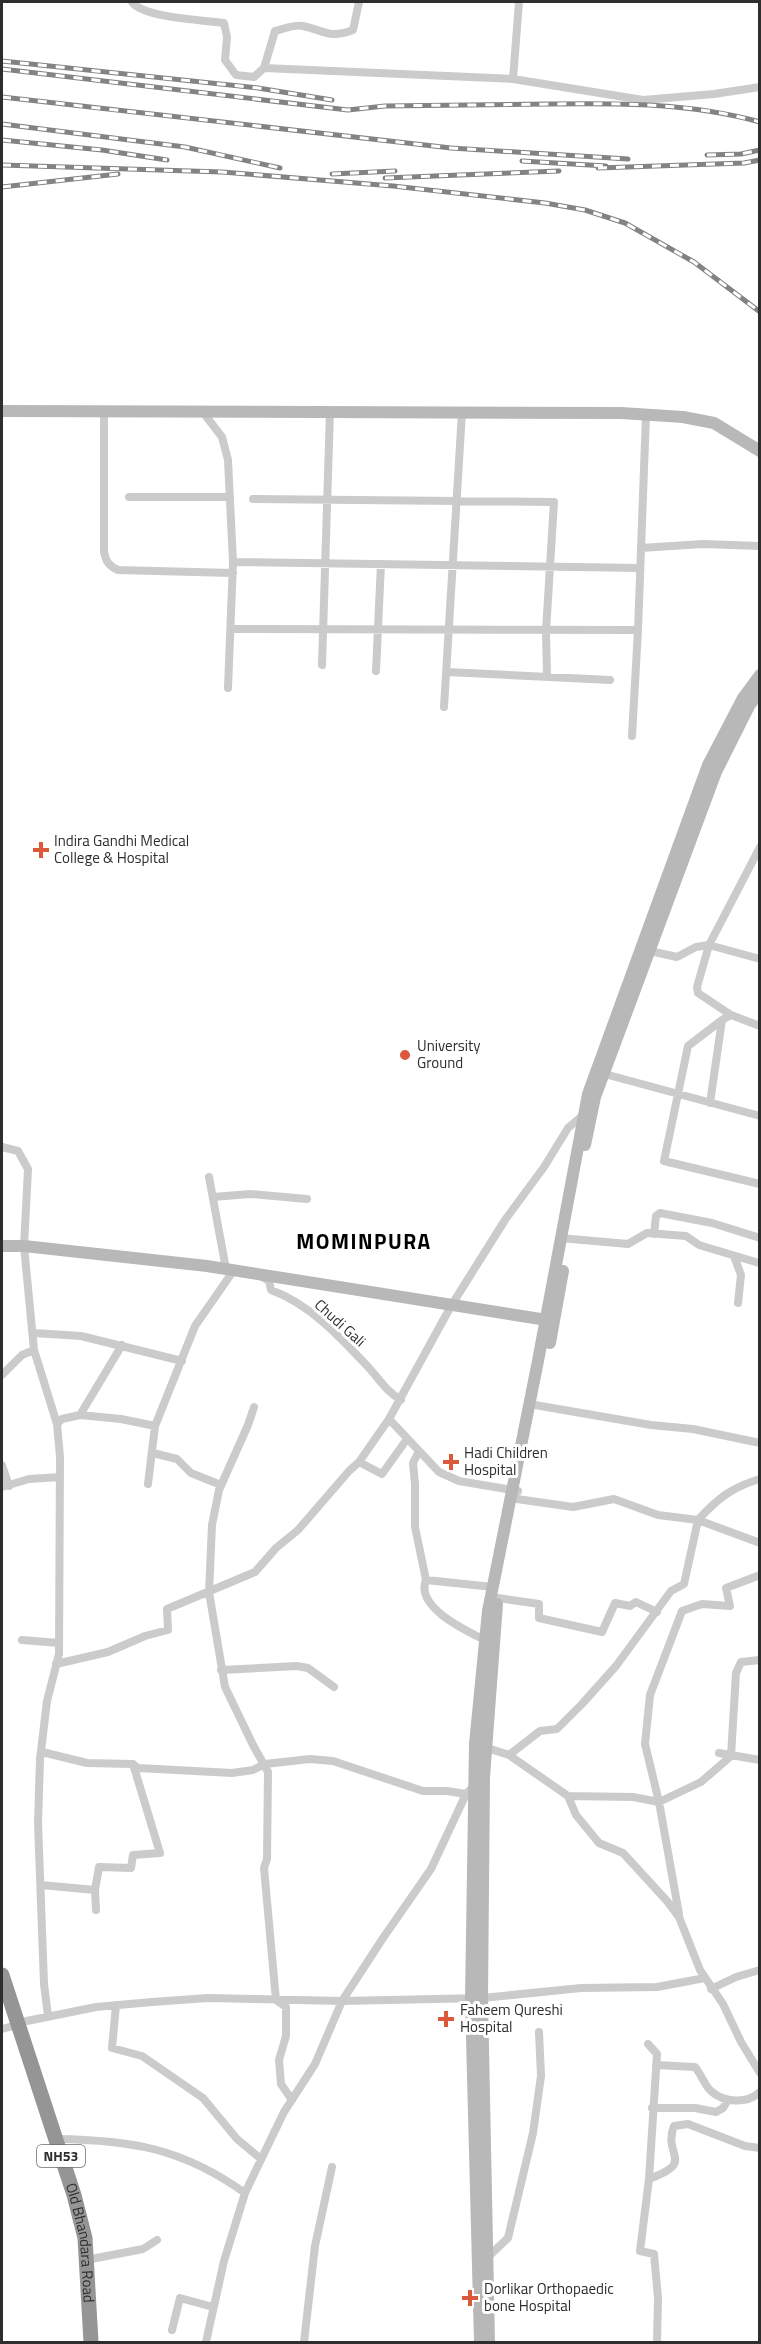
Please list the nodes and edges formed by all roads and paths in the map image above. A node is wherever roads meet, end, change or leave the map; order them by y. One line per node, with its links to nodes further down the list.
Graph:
1 (132, 2): 4 (street)
2 (358, 2): 4 (street)
3 (519, 2): 5 (street)
4 (264, 68): 5 (street)
5 (513, 80): 6 (street)
6 (759, 87)
7 (2, 411): 8 (main road)
8 (104, 411): 9 (main road); 27 (street)
9 (202, 411): 10 (main road); 15 (street)
10 (330, 411): 11 (main road); 17 (street)
11 (462, 412): 12 (main road); 18 (street)
12 (645, 415): 13 (main road); 20 (street)
13 (759, 451)
14 (129, 497): 15 (street)
15 (230, 497): 21 (street)
16 (253, 499): 17 (street)
17 (327, 499): 18 (street); 22 (street)
18 (456, 501): 24 (street); 25 (street)
19 (759, 546): 20 (street)
20 (641, 548): 26 (street)
21 (233, 562): 22 (street); 27 (street)
22 (325, 564): 23 (street); 31 (street)
23 (381, 564): 24 (street); 30 (street)
24 (452, 565): 25 (street); 28 (street)
25 (550, 566): 26 (street); 33 (street)
26 (640, 568): 32 (street)
27 (233, 573): 29 (street)
28 (449, 628): 30 (street); 33 (street); 36 (street)
29 (231, 629): 31 (street); 40 (street)
30 (378, 629): 31 (street); 35 (street)
31 (323, 630): 34 (street)
32 (638, 630): 33 (street); 43 (street)
33 (546, 631): 38 (street)
34 (322, 665)
35 (376, 671)
36 (447, 672): 38 (street); 42 (street)
37 (759, 675): 44 (main road)
38 (547, 677): 39 (street)
39 (610, 680)
40 (228, 688)
41 (759, 691): 44 (main road)
42 (444, 707)
43 (632, 735)
44 (685, 844): 46 (main road)
45 (759, 847): 47 (street)
46 (665, 898): 48 (main road); 53 (main road)
47 (709, 945): 48 (street); 49 (street); 50 (street)
48 (650, 951): 53 (main road)
49 (759, 959)
50 (731, 1015): 51 (street); 52 (street)
51 (722, 1020): 54 (street); 55 (street)
52 (759, 1026)
53 (600, 1073): 54 (street); 56 (main road); 65 (main road)
54 (678, 1095): 55 (street); 60 (street)
55 (710, 1103): 57 (street)
56 (582, 1116): 65 (main road); 73 (street)
57 (759, 1116)
58 (2, 1147): 67 (street)
59 (209, 1178): 61 (street)
60 (759, 1184)
61 (213, 1197): 62 (street); 70 (street)
62 (307, 1199)
63 (654, 1234): 64 (street); 65 (street); 68 (street)
64 (759, 1238)
65 (564, 1239): 74 (main road)
66 (2, 1246): 67 (main road)
67 (24, 1246): 70 (main road); 75 (street)
68 (734, 1256): 69 (street); 72 (street)
69 (759, 1263)
70 (230, 1270): 71 (main road); 78 (street)
71 (257, 1274): 73 (main road); 80 (street, Chudi Gali)
72 (738, 1303)
73 (451, 1306): 74 (main road); 80 (street)
74 (550, 1321): 81 (main road)
75 (34, 1333): 76 (street); 77 (street)
76 (122, 1345): 78 (street); 83 (street)
77 (34, 1350): 79 (street); 85 (street)
78 (182, 1361): 86 (street)
79 (2, 1375)
80 (401, 1400): 84 (street)
81 (533, 1405): 88 (street); 98 (main road)
82 (254, 1407): 96 (street)
83 (80, 1415): 85 (street); 86 (street)
84 (389, 1419): 87 (street); 91 (street)
85 (57, 1424): 93 (street)
86 (155, 1426): 90 (street)
87 (407, 1439): 89 (street); 91 (street)
88 (759, 1443)
89 (419, 1451): 98 (street); 102 (street)
90 (153, 1453): 95 (street); 96 (street)
91 (360, 1462): 103 (street)
92 (2, 1465): 97 (street)
93 (60, 1477): 97 (street); 108 (street)
94 (759, 1479): 99 (street)
95 (148, 1484)
96 (221, 1485): 103 (street)
97 (5, 1487)
98 (514, 1494): 99 (street); 104 (main road)
99 (698, 1520): 100 (street); 105 (street)
100 (759, 1543)
101 (759, 1575): 123 (street)
102 (426, 1580): 104 (street); 107 (street)
103 (209, 1592): 110 (street); 111 (street)
104 (496, 1592): 105 (street); 107 (main road); 113 (main road)
105 (657, 1612): 116 (street)
106 (22, 1640): 108 (street)
107 (485, 1640): 113 (main road)
108 (59, 1643): 110 (street)
109 (759, 1660): 117 (street)
110 (56, 1664): 114 (street)
111 (221, 1670): 112 (street); 120 (street)
112 (334, 1687)
113 (480, 1745): 116 (street); 121 (main road)
114 (42, 1752): 119 (street); 124 (street)
115 (720, 1754): 117 (street)
116 (509, 1755): 122 (street)
117 (731, 1756): 118 (street); 123 (street)
118 (759, 1760)
119 (133, 1764): 120 (street); 125 (street)
120 (265, 1764): 121 (street); 133 (street)
121 (475, 1786): 132 (main road); 134 (street)
122 (568, 1796): 123 (street); 127 (street)
123 (659, 1802): 127 (street)
124 (41, 1885): 125 (street); 136 (street)
125 (95, 1890): 126 (street)
126 (96, 1910)
127 (679, 1917): 130 (street)
128 (759, 1970): 131 (street)
129 (2, 1976): 137 (highway, Old Bhandara Road / NH53)
130 (705, 1978): 131 (street); 132 (street)
131 (711, 1989): 142 (street)
132 (477, 1998): 134 (street); 154 (main road); 161 (main road)
133 (276, 2000): 134 (street); 135 (street); 144 (street)
134 (342, 2001): 144 (street)
135 (116, 2005): 136 (street); 149 (street)
136 (48, 2016): 137 (street)
137 (17, 2024): 138 (street); 147 (highway, Old Bhandara Road / NH53)
138 (2, 2029)
139 (539, 2032): 154 (street)
140 (648, 2044): 141 (street)
141 (656, 2065): 145 (street); 146 (street)
142 (759, 2073)
143 (759, 2092): 145 (street)
144 (292, 2100): 149 (street)
145 (728, 2100): 146 (street)
146 (652, 2109): 151 (street)
147 (56, 2139): 152 (street); 155 (highway, Old Bhandara Road / NH53)
148 (759, 2148): 151 (street)
149 (261, 2159): 152 (street)
150 (332, 2167): 160 (street)
151 (649, 2179): 163 (street)
152 (245, 2193): 156 (street)
153 (157, 2240): 155 (street)
154 (488, 2257): 162 (main road)
155 (86, 2260): 158 (highway, Old Bhandara Road / NH53)
156 (213, 2307): 157 (street); 159 (street)
157 (172, 2330)
158 (92, 2343)
159 (206, 2343)
160 (304, 2343)
161 (480, 2343)
162 (489, 2343)
163 (657, 2343)

